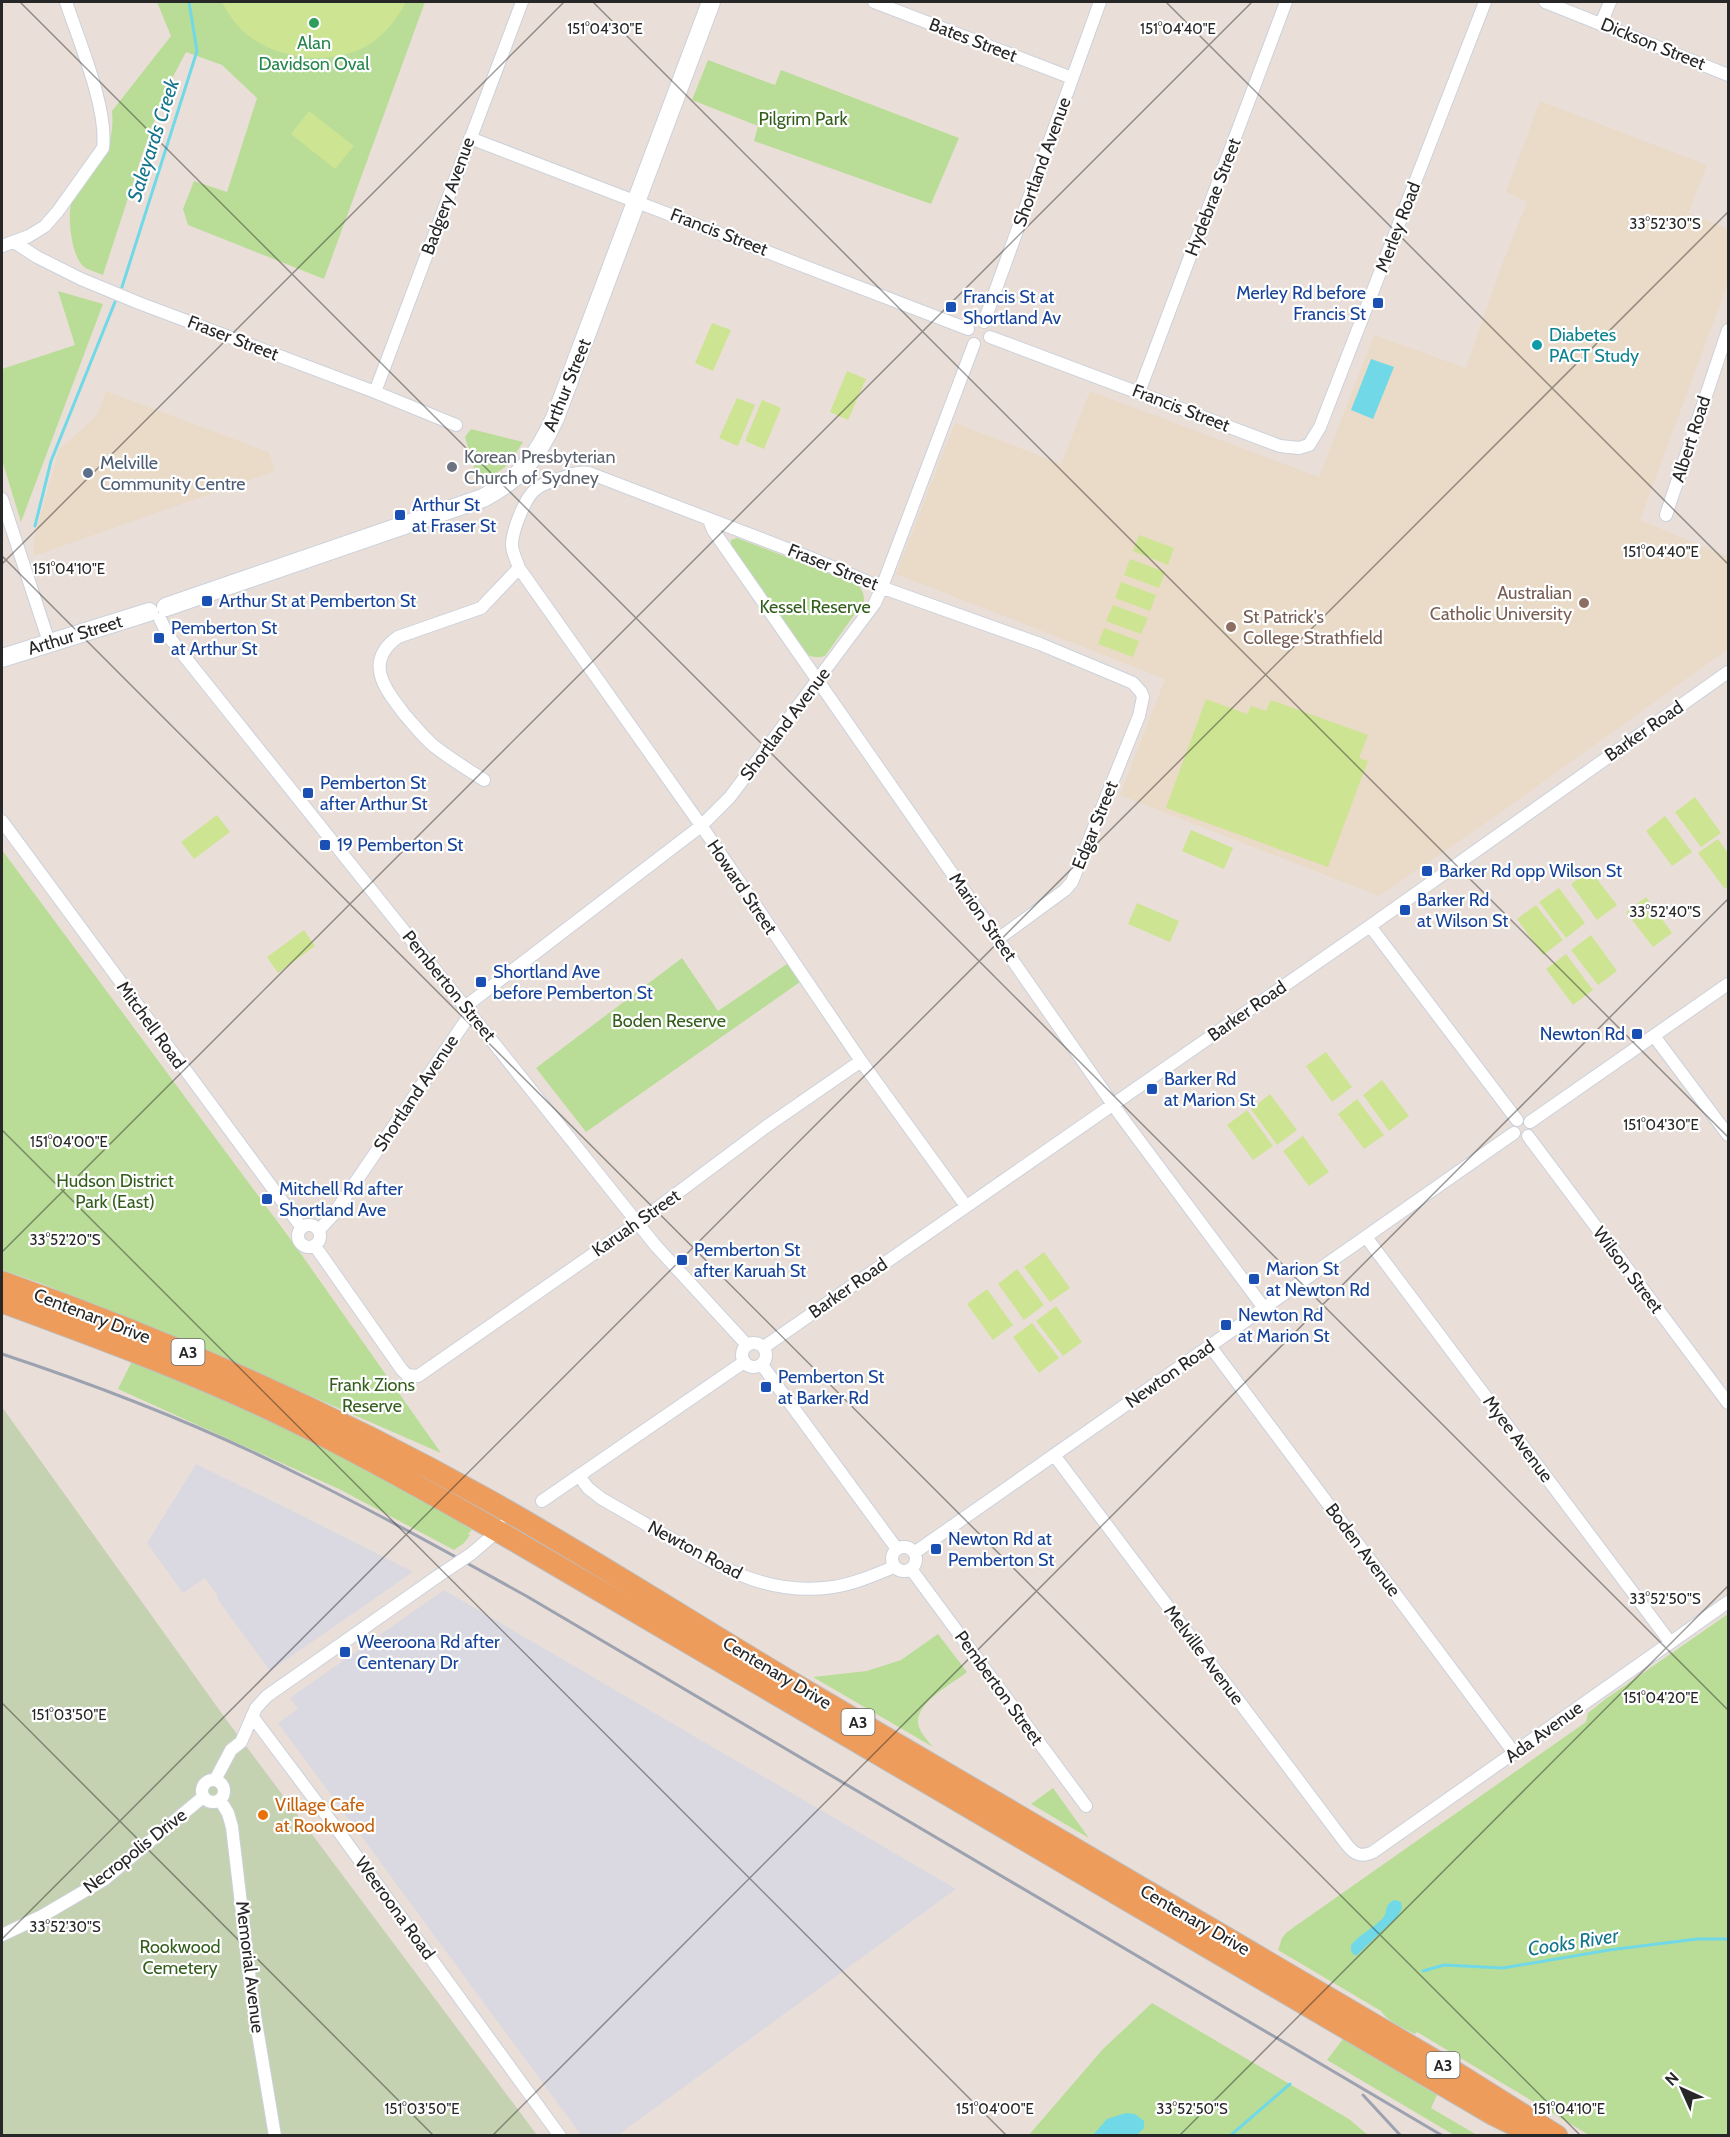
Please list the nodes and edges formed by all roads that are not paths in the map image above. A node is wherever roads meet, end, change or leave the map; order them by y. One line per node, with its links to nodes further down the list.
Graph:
1 (66, 2): 15 (street)
2 (522, 2): 13 (street, Badgery Avenue)
3 (711, 2): 14 (main road, Arthur Street)
4 (874, 2): 12 (street, Bates Street)
5 (1101, 2): 12 (street, Shortland Avenue)
6 (1286, 2): 23 (street, Hydebrae Street)
7 (1485, 2): 25 (street, Merley Road)
8 (1545, 2): 10 (street, Dickson Street)
9 (1610, 2): 10 (street)
10 (1601, 24): 11 (street, Dickson Street)
11 (1728, 75)
12 (1072, 78): 17 (street, Shortland Avenue)
13 (470, 138): 14 (street, Francis Street); 22 (street, Badgery Avenue)
14 (637, 201): 18 (street, Francis Street); 31 (main road, Arthur Street)
15 (14, 242): 16 (street); 22 (street, Fraser Street)
16 (2, 246)
17 (984, 322): 18 (street); 20 (street)
18 (968, 329): 21 (street)
19 (1728, 330): 27 (street, Albert Road)
20 (990, 338): 21 (street); 23 (street, Francis Street)
21 (974, 344): 30 (street, Shortland Avenue)
22 (375, 392): 24 (street, Fraser Street)
23 (1139, 392): 25 (street, Francis Street)
24 (456, 425)
25 (1305, 447)
26 (2, 499): 32 (street)
27 (1666, 515)
28 (710, 520): 29 (street, Fraser Street); 30 (street, Fraser Street); 35 (street, Marion Street)
29 (519, 568): 37 (street); 39 (street, Howard Street)
30 (882, 587): 35 (street, Shortland Avenue); 36 (street, Fraser Street)
31 (158, 613): 32 (main road, Arthur Street); 43 (street, Pemberton Street)
32 (49, 642): 33 (main road, Arthur Street)
33 (2, 658)
34 (1728, 672): 40 (street, Barker Road)
35 (818, 681): 39 (street, Shortland Avenue); 41 (street, Marion Street)
36 (1133, 683): 41 (street, Edgar Street)
37 (484, 780)
38 (2, 821): 54 (street, Mitchell Road)
39 (701, 826): 43 (street, Shortland Avenue); 45 (street, Howard Street)
40 (1371, 926): 46 (street, Barker Road); 47 (street)
41 (998, 939): 46 (street, Marion Street)
42 (1728, 984): 44 (street)
43 (468, 1010): 53 (street, Pemberton Street); 55 (street, Shortland Avenue)
44 (1654, 1036): 48 (street); 50 (street)
45 (861, 1061): 52 (street, Howard Street); 53 (street, Karuah Street)
46 (1113, 1103): 52 (street, Barker Road); 60 (street, Marion Street)
47 (1516, 1120): 48 (street); 49 (street)
48 (1530, 1122): 51 (street)
49 (1514, 1133): 51 (street); 56 (street, Newton Road)
50 (1728, 1135)
51 (1528, 1136): 66 (street, Wilson Street)
52 (966, 1206): 63 (street, Barker Road)
53 (638, 1222): 57 (street, Karuah Street); 61 (street, Pemberton Street)
54 (302, 1228): 55 (street); 57 (street)
55 (319, 1230): 57 (street)
56 (1366, 1237): 60 (street, Newton Road); 77 (street, Myee Avenue)
57 (315, 1246)
58 (2, 1282): 70 (highway, Centenary Drive / A3)
59 (2, 1302): 71 (highway, Centenary Drive / A3)
60 (1264, 1308): 62 (street, Newton Road)
61 (747, 1346): 63 (street); 64 (street)
62 (1210, 1346): 67 (street, Newton Road); 79 (street, Boden Avenue)
63 (764, 1347): 65 (street)
64 (744, 1362): 65 (street); 68 (street)
65 (762, 1365): 72 (street)
66 (1728, 1404)
67 (1054, 1455): 73 (street, Newton Road); 84 (street, Melville Avenue)
68 (579, 1476): 69 (street); 74 (street, Newton Road)
69 (542, 1501)
70 (509, 1512): 71 (street); 86 (highway, Centenary Drive / A3)
71 (498, 1531): 78 (street, bridge); 86 (highway, Centenary Drive / A3)
72 (897, 1549): 73 (street); 74 (street)
73 (914, 1553): 75 (street)
74 (894, 1567): 75 (street)
75 (911, 1569): 83 (street, Pemberton Street)
76 (1728, 1602): 77 (street, Ada Avenue)
77 (1670, 1642): 79 (street, Ada Avenue)
78 (252, 1716): 80 (street); 89 (street, Weeroona Road)
79 (1515, 1754): 84 (street, Ada Avenue)
80 (218, 1782): 81 (street); 82 (street)
81 (203, 1797): 82 (street); 85 (street, Necropolis Drive)
82 (220, 1800): 88 (street, Memorial Avenue)
83 (1086, 1806)
84 (1356, 1854)
85 (2, 1935)
86 (1333, 2010): 87 (highway, Centenary Drive / A3)
87 (1501, 2110): 90 (highway); 91 (highway, Centenary Drive / A3); 92 (highway, Centenary Drive / A3); 93 (highway)
88 (275, 2136)
89 (561, 2136)
90 (1518, 2136)
91 (1533, 2136)
92 (1557, 2136)
93 (1572, 2136)

